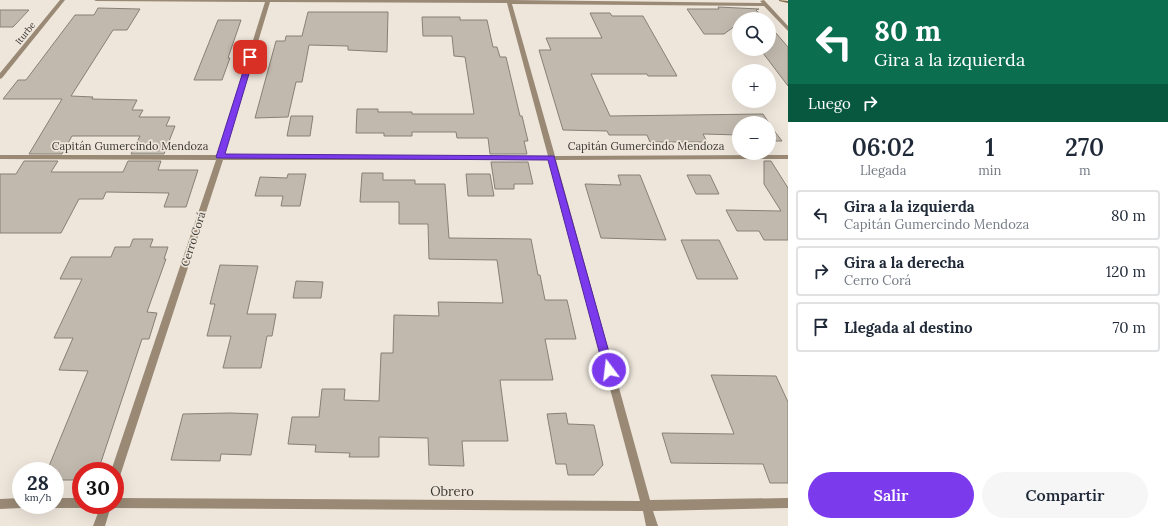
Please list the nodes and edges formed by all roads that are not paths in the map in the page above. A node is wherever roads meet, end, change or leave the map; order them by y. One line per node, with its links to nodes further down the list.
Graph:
1 (63, 0): 8 (street, Iturbe)
2 (96, 0): 3 (street)
3 (268, 0): 5 (street); 11 (street, Cerro Corá)
4 (762, 0): 6 (street)
5 (509, 1): 6 (street); 12 (street)
6 (766, 5): 7 (street)
7 (788, 29)
8 (0, 78)
9 (788, 156): 12 (street, Capitán Gumercindo Mendoza)
10 (0, 157): 11 (street, Capitán Gumercindo Mendoza)
11 (220, 157): 12 (street, Capitán Gumercindo Mendoza); 13 (street, Cerro Corá)
12 (551, 158): 18 (street)
13 (120, 462)
14 (124, 503): 18 (street, Obrero)
15 (788, 503): 18 (street, Obrero)
16 (0, 504): 17 (street)
17 (12, 504)
18 (646, 506): 21 (street)
19 (103, 514): 20 (street)
20 (99, 526)
21 (652, 526)

